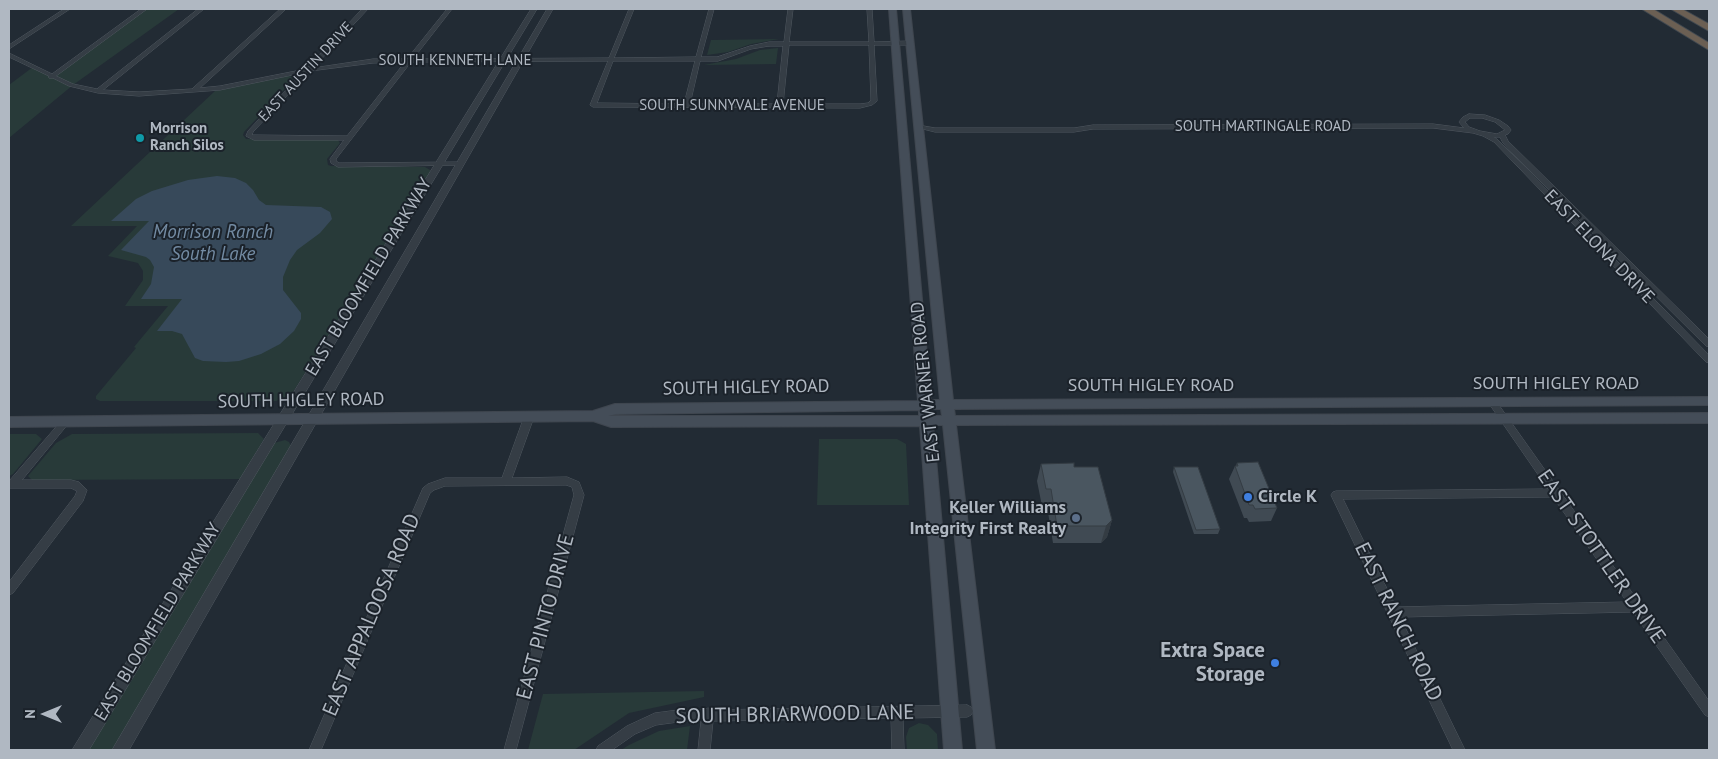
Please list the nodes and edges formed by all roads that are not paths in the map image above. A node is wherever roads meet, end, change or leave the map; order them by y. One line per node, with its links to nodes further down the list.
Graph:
1 (67, 9): 24 (street)
2 (144, 9): 35 (street)
3 (200, 9): 36 (street)
4 (283, 9): 37 (street)
5 (366, 9): 34 (street, EAST AUSTIN DRIVE)
6 (449, 9): 28 (street)
7 (534, 9): 29 (street, EAST BLOOMFIELD PARKWAY)
8 (550, 9): 30 (street, EAST BLOOMFIELD PARKWAY)
9 (631, 9): 31 (street)
10 (711, 9): 27 (street)
11 (790, 9): 21 (street)
12 (870, 9): 22 (street)
13 (892, 9): 23 (main road, EAST WARNER ROAD)
14 (906, 9): 20 (main road, EAST WARNER ROAD)
15 (1647, 9): 25 (highway)
16 (1653, 9): 19 (highway)
17 (1676, 9): 18 (highway)
18 (1708, 27)
19 (1709, 42)
20 (910, 43): 23 (street, SOUTH KENNETH LANE); 44 (main road, EAST WARNER ROAD)
21 (786, 44): 22 (street, SOUTH KENNETH LANE); 27 (street, SOUTH KENNETH LANE); 39 (street)
22 (871, 44): 23 (street, SOUTH KENNETH LANE); 39 (street, SOUTH SUNNYVALE AVENUE)
23 (895, 44): 43 (main road, EAST WARNER ROAD)
24 (9, 47)
25 (1709, 47)
26 (9, 54): 32 (street, SOUTH KENNETH LANE)
27 (697, 59): 31 (street, SOUTH KENNETH LANE); 40 (street)
28 (410, 60): 29 (street, SOUTH KENNETH LANE); 34 (street, SOUTH KENNETH LANE); 49 (street)
29 (503, 60): 30 (street, SOUTH KENNETH LANE); 50 (street, EAST BLOOMFIELD PARKWAY)
30 (520, 60): 31 (street, SOUTH KENNETH LANE); 51 (street, EAST BLOOMFIELD PARKWAY)
31 (610, 60): 38 (street)
32 (21, 61): 33 (street); 35 (street, SOUTH KENNETH LANE)
33 (9, 65)
34 (308, 70): 37 (street, SOUTH KENNETH LANE); 48 (street, EAST AUSTIN DRIVE)
35 (51, 77): 36 (street, SOUTH KENNETH LANE)
36 (98, 91): 37 (street, SOUTH KENNETH LANE)
37 (193, 91)
38 (593, 105): 40 (street, SOUTH SUNNYVALE AVENUE)
39 (780, 105): 40 (street, SOUTH SUNNYVALE AVENUE)
40 (686, 106)
41 (1462, 120): 42 (street, SOUTH MARTINGALE ROAD); 45 (street); 47 (street, EAST ELONA DRIVE)
42 (1433, 126): 44 (street, SOUTH MARTINGALE ROAD); 45 (street, SOUTH MARTINGALE ROAD)
43 (901, 127): 44 (street, SOUTH MARTINGALE ROAD); 52 (main road, EAST WARNER ROAD)
44 (918, 127): 53 (main road, EAST WARNER ROAD)
45 (1472, 131): 46 (street, SOUTH MARTINGALE ROAD)
46 (1486, 135): 47 (street); 55 (street, EAST ELONA DRIVE)
47 (1502, 135): 54 (street, EAST ELONA DRIVE)
48 (249, 136): 49 (street)
49 (349, 138): 50 (street)
50 (438, 164): 51 (street); 64 (street, EAST BLOOMFIELD PARKWAY)
51 (460, 164): 65 (street, EAST BLOOMFIELD PARKWAY)
52 (911, 230): 53 (main road); 58 (main road, EAST WARNER ROAD)
53 (930, 230): 59 (main road, EAST WARNER ROAD)
54 (1709, 344)
55 (1709, 360)
56 (1709, 401): 57 (main road, SOUTH HIGLEY ROAD)
57 (1493, 403): 59 (main road, SOUTH HIGLEY ROAD); 63 (street, EAST STOTTLER DRIVE)
58 (924, 405): 59 (main road, SOUTH HIGLEY ROAD); 60 (main road, SOUTH HIGLEY ROAD); 68 (main road, EAST WARNER ROAD)
59 (947, 405): 69 (main road, EAST WARNER ROAD)
60 (594, 416): 61 (main road, SOUTH HIGLEY ROAD); 68 (main road, SOUTH HIGLEY ROAD)
61 (529, 417): 65 (main road, SOUTH HIGLEY ROAD); 70 (street)
62 (1709, 418): 63 (main road, SOUTH HIGLEY ROAD)
63 (1505, 419): 69 (main road, SOUTH HIGLEY ROAD); 73 (street, EAST STOTTLER DRIVE)
64 (282, 420): 65 (main road, SOUTH HIGLEY ROAD); 67 (main road, SOUTH HIGLEY ROAD); 82 (street, EAST BLOOMFIELD PARKWAY)
65 (311, 420): 83 (street, EAST BLOOMFIELD PARKWAY)
66 (9, 422): 67 (main road, SOUTH HIGLEY ROAD)
67 (65, 422): 71 (street)
68 (926, 422): 69 (main road, SOUTH HIGLEY ROAD); 77 (main road, EAST WARNER ROAD)
69 (949, 422): 90 (main road, EAST WARNER ROAD)
70 (506, 482): 72 (street); 85 (street, EAST PINTO DRIVE)
71 (11, 484): 74 (street)
72 (436, 484): 84 (street, EAST APPALOOSA ROAD)
73 (1556, 493): 75 (street, EAST STOTTLER DRIVE); 76 (street, EAST RANCH ROAD)
74 (9, 590)
75 (1636, 607): 76 (street); 79 (street, EAST STOTTLER DRIVE)
76 (1394, 612): 91 (street, EAST RANCH ROAD)
77 (950, 711): 78 (street, SOUTH BRIARWOOD LANE); 80 (street, SOUTH BRIARWOOD LANE); 89 (main road, EAST WARNER ROAD)
78 (967, 711)
79 (1709, 711)
80 (897, 713): 81 (street, SOUTH BRIARWOOD LANE); 88 (street)
81 (708, 714): 86 (street, SOUTH BRIARWOOD LANE); 87 (street)
82 (80, 750)
83 (120, 750)
84 (315, 750)
85 (510, 750)
86 (602, 750)
87 (704, 750)
88 (898, 750)
89 (953, 750)
90 (986, 750)
91 (1459, 750)

